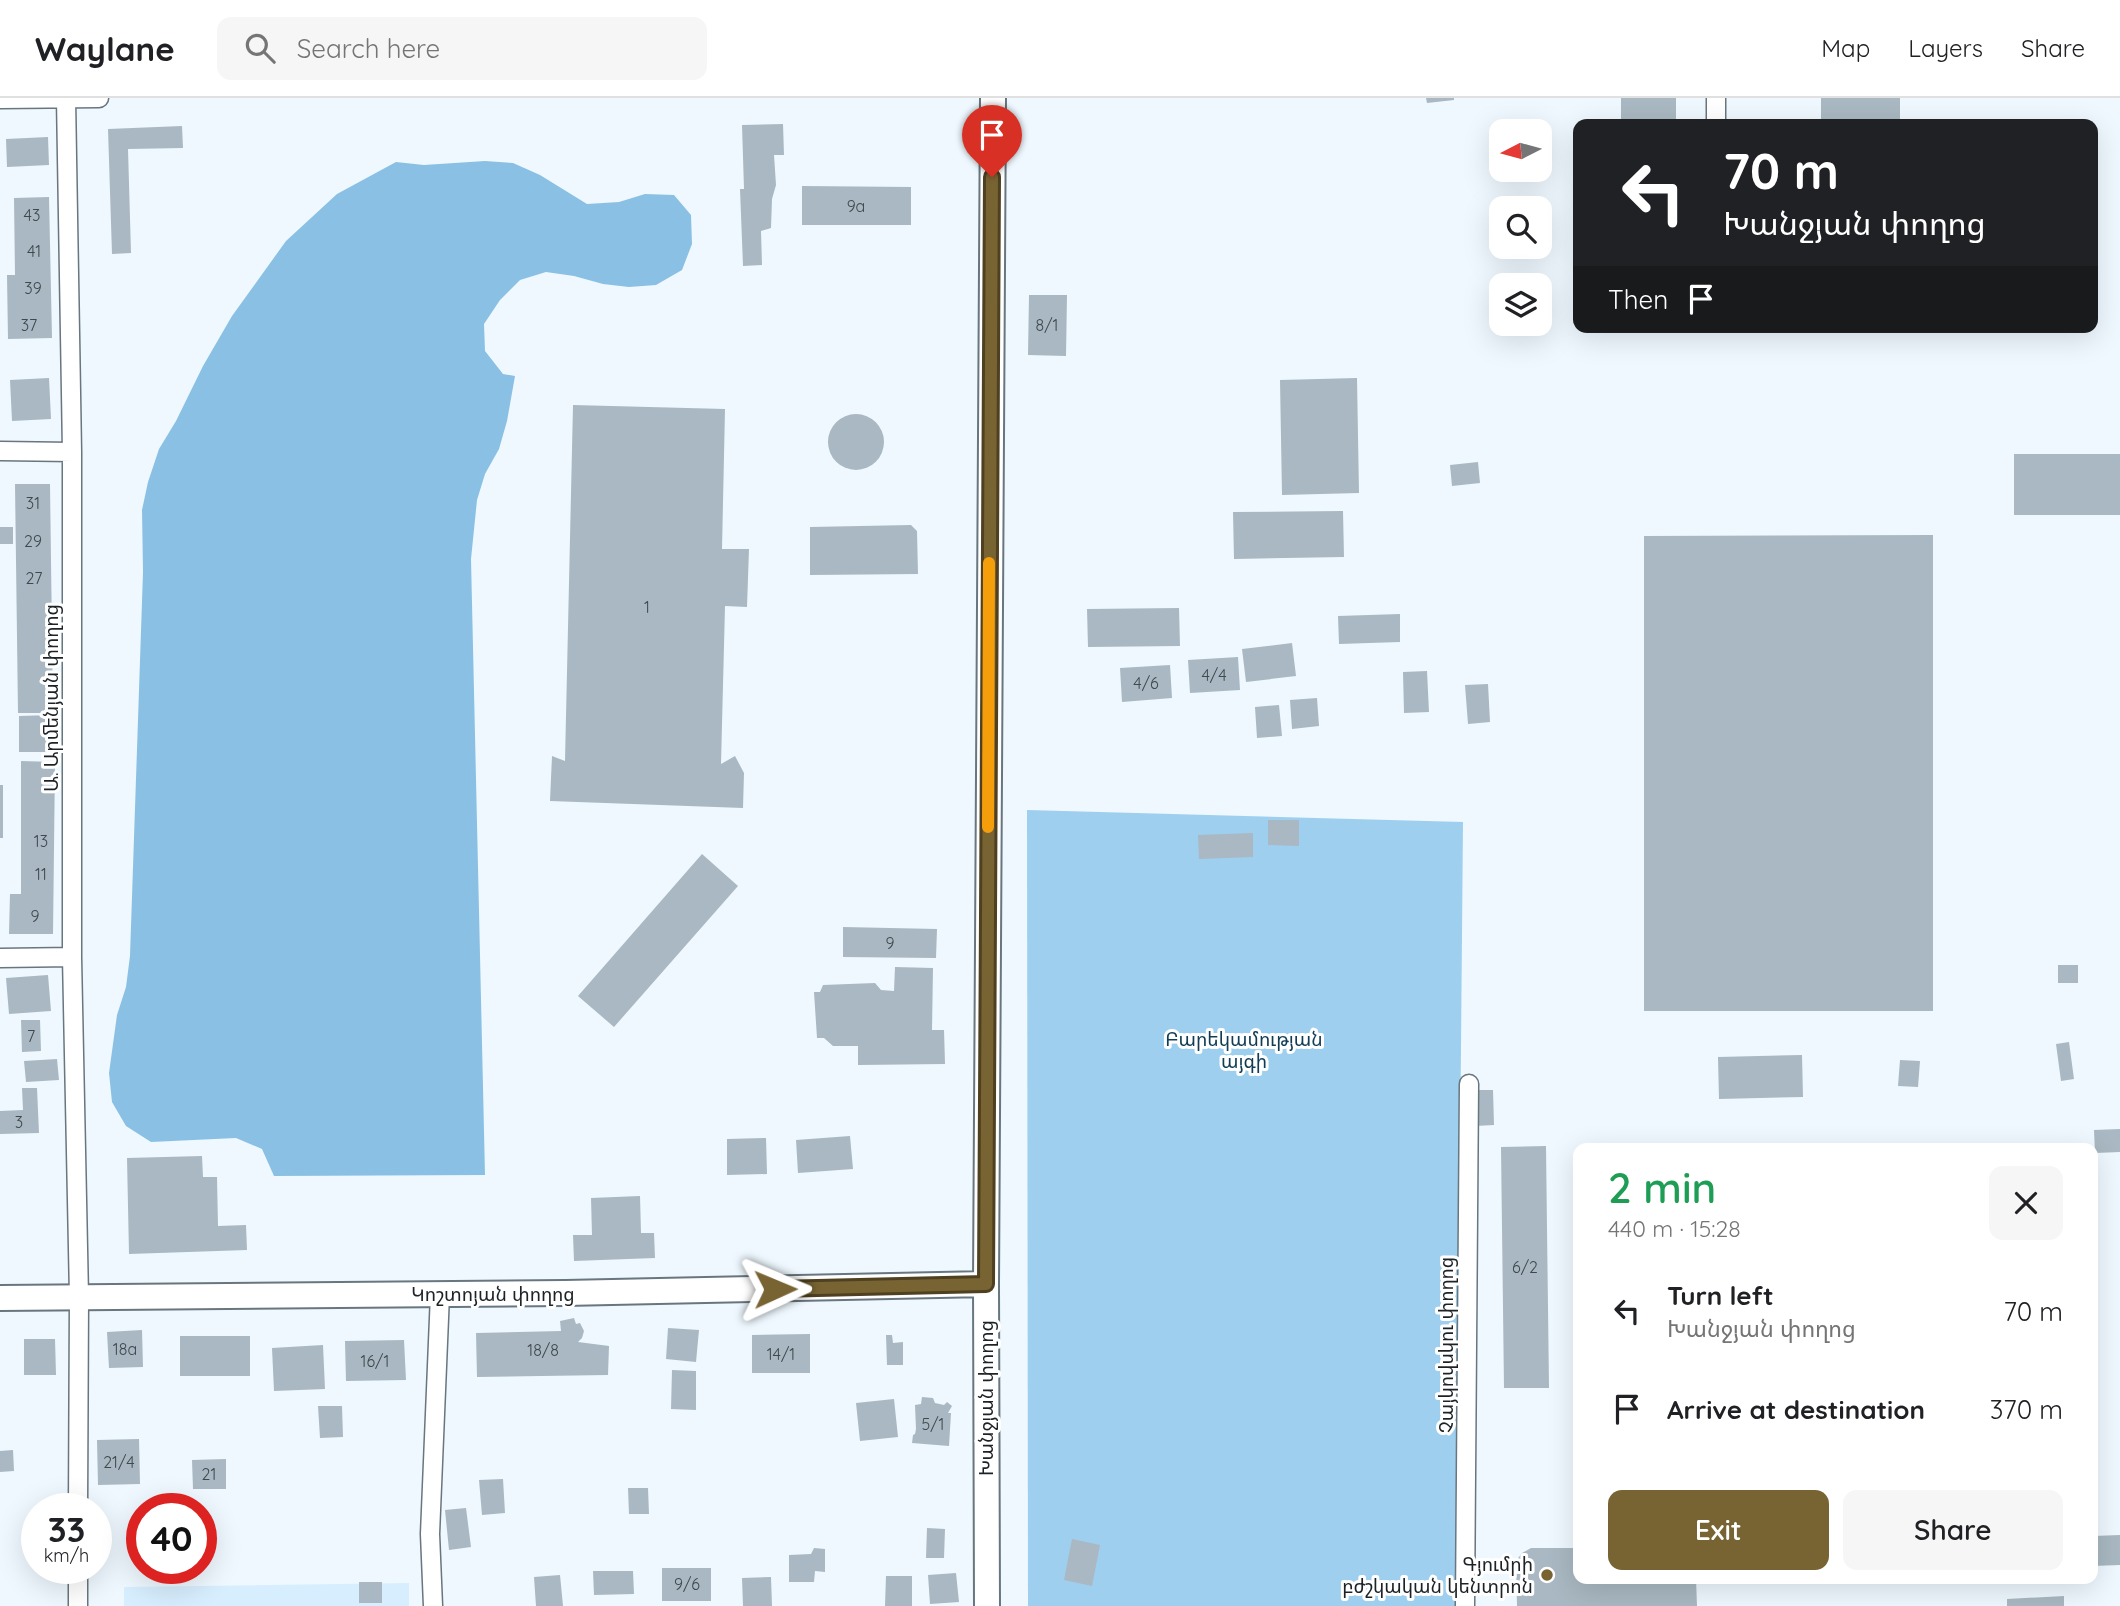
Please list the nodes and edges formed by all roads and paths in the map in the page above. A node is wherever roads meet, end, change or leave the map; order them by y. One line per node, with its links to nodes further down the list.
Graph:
1 (66, 98): 2 (street); 5 (street); 8 (street, Ա. Արմենյան փողոց)
2 (99, 98)
3 (993, 98): 12 (main road, Խանջյան փողոց)
4 (1716, 98): 6 (street)
5 (0, 99)
6 (1716, 119)
7 (0, 452): 8 (street)
8 (72, 452): 9 (street, Ա. Արմենյան փողոց)
9 (72, 957): 10 (street); 14 (street, Ա. Արմենյան փողոց)
10 (0, 958)
11 (1469, 1084): 21 (street, Չայկովսկու փողոց)
12 (986, 1284): 13 (main road, Կոշտոյան փողոց); 20 (main road, Խանջյան փողոց)
13 (440, 1294): 14 (main road, Կոշտոյան փողոց); 19 (street)
14 (79, 1297): 15 (main road, Կոշտոյան փողոց); 16 (street, Ա. Արմենյան փողոց)
15 (0, 1298)
16 (78, 1493)
17 (78, 1584): 18 (street)
18 (78, 1606)
19 (433, 1606)
20 (987, 1606)
21 (1465, 1606)

